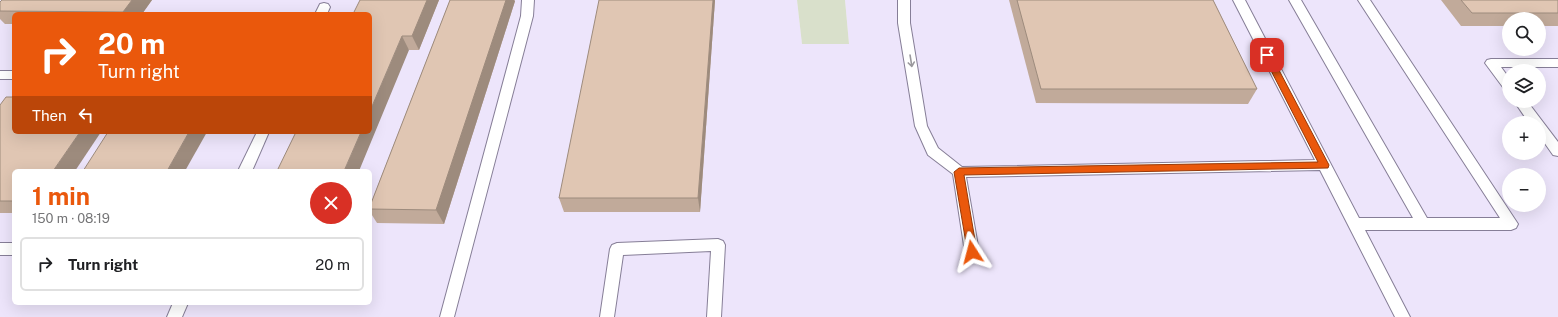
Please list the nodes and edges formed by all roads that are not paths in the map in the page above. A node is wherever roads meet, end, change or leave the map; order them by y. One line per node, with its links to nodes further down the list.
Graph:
1 (528, 0): 23 (lane)
2 (904, 0): 15 (lane, one-way to 15)
3 (1239, 0): 13 (lane)
4 (1295, 0): 17 (lane)
5 (1364, 0): 17 (lane)
6 (1558, 63): 9 (lane)
7 (0, 75): 8 (lane)
8 (12, 75)
9 (1502, 78)
10 (263, 134): 14 (lane)
11 (1546, 135): 12 (lane)
12 (1558, 151)
13 (1325, 165): 15 (lane); 16 (lane)
14 (246, 169)
15 (959, 172): 20 (lane)
16 (1355, 224): 17 (lane); 26 (lane)
17 (1423, 224)
18 (0, 249): 19 (lane)
19 (12, 249)
20 (972, 252)
21 (180, 305): 22 (lane)
22 (174, 317)
23 (447, 317)
24 (607, 317): 25 (lane)
25 (714, 317)
26 (1403, 317)

